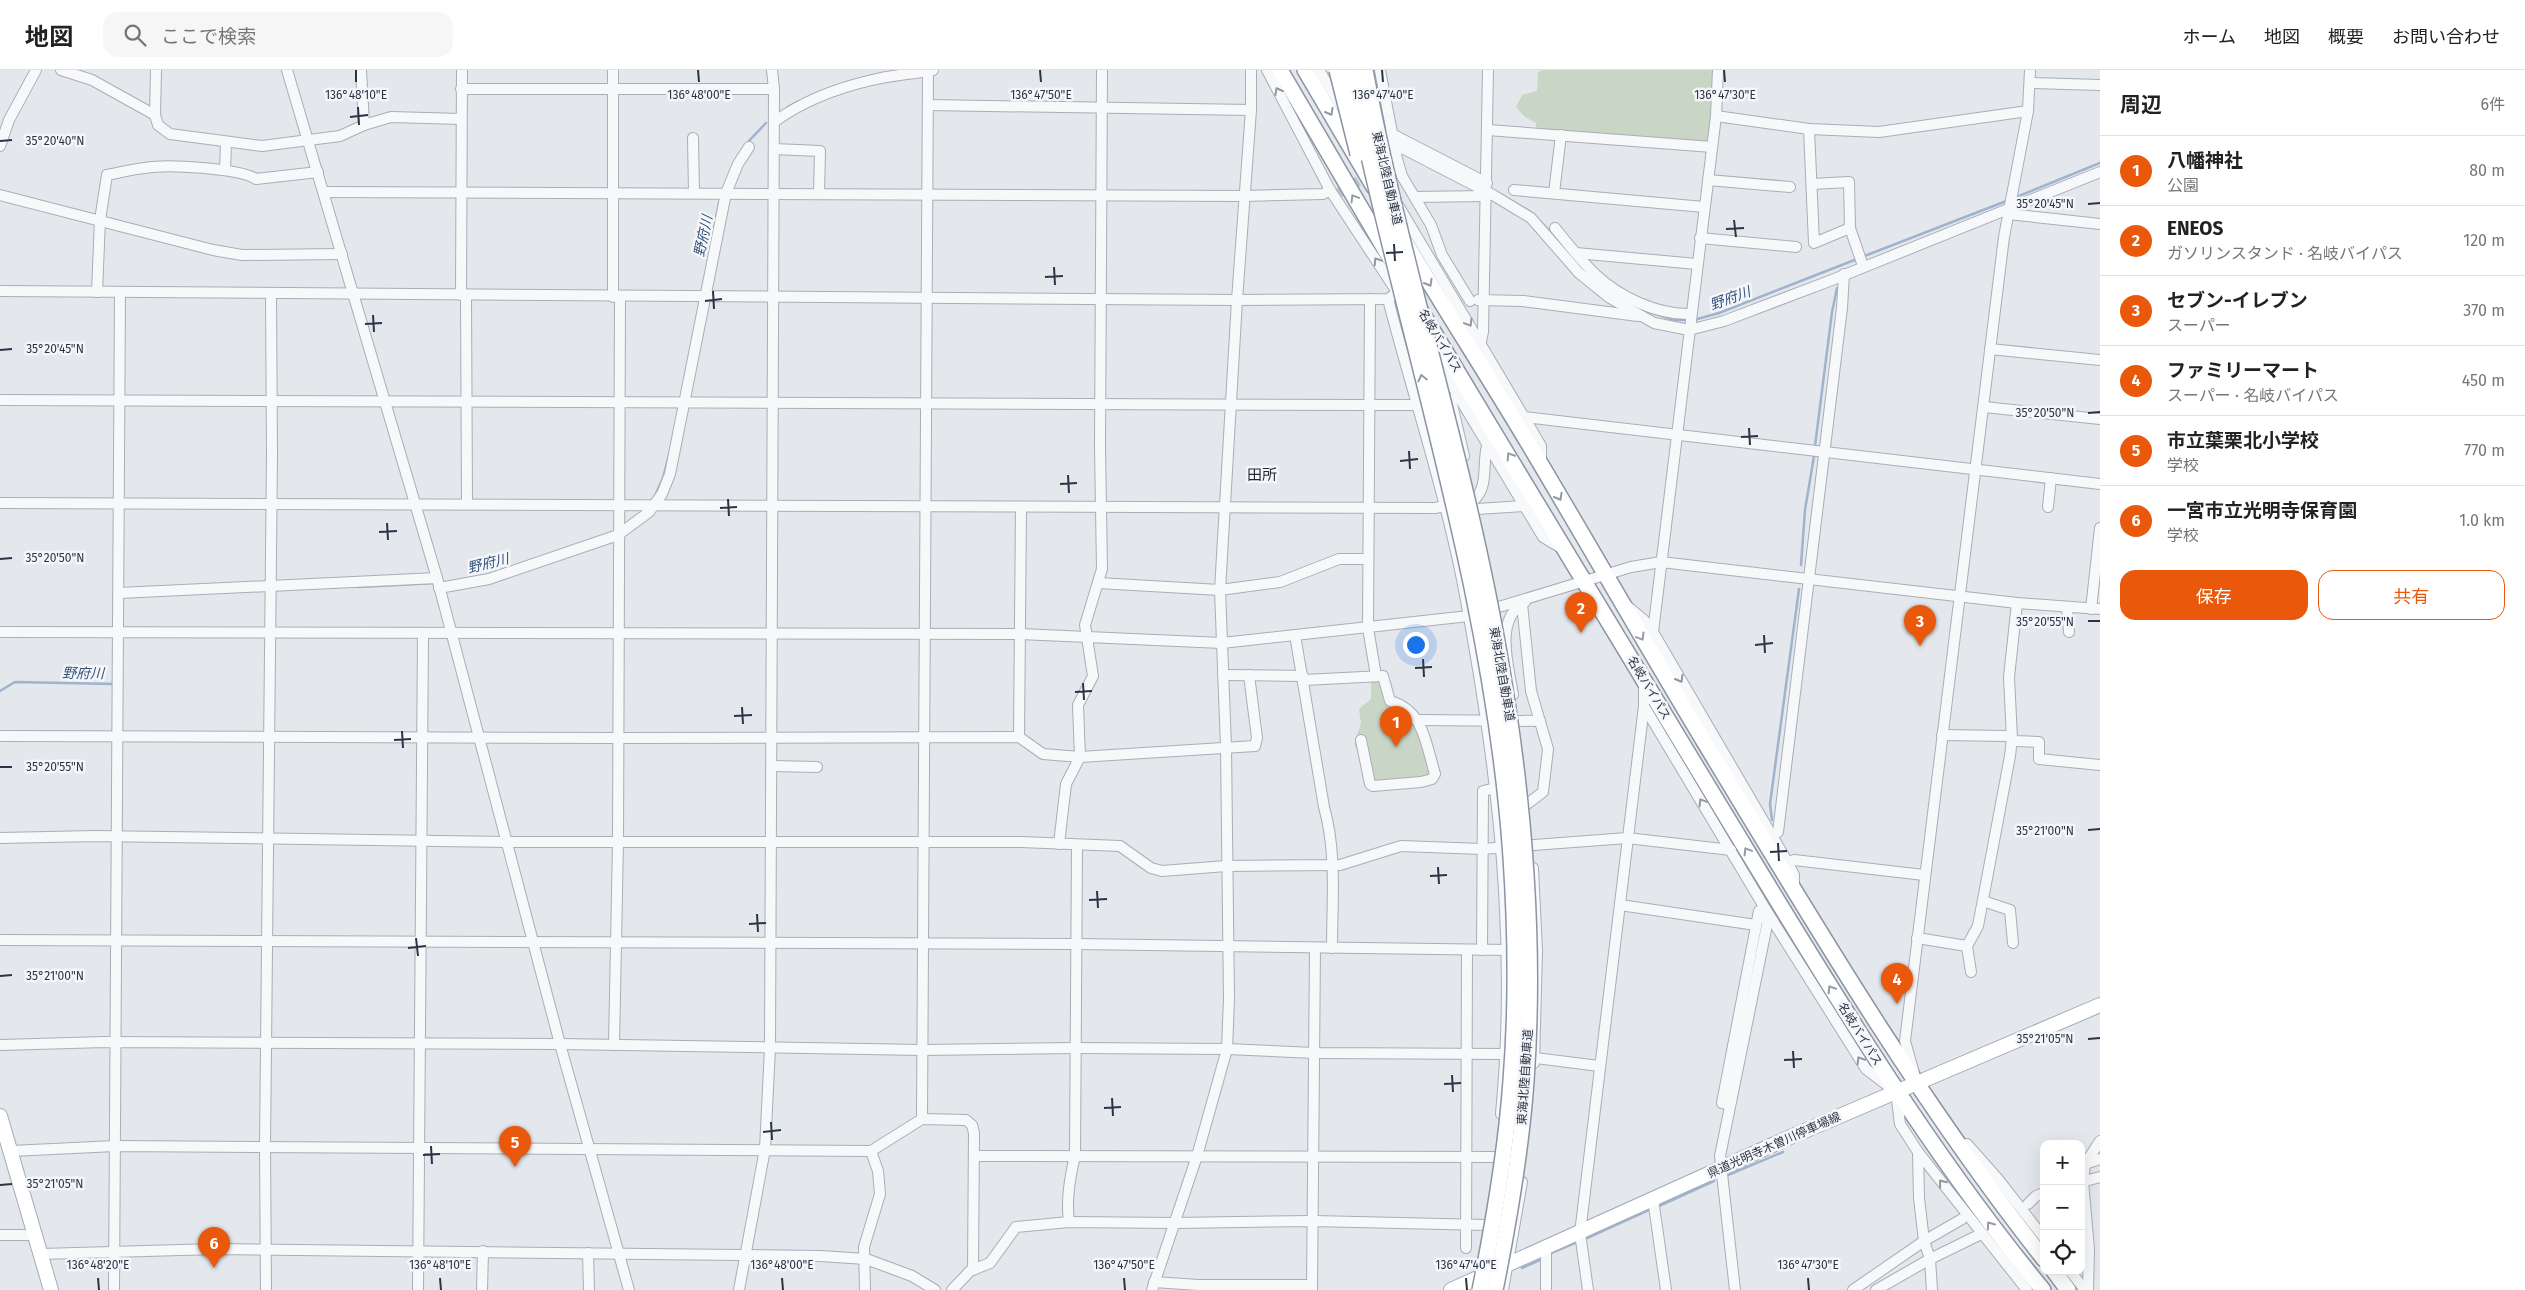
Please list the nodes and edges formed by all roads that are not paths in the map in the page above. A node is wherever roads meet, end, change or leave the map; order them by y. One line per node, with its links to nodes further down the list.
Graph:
1 (36, 70): 45 (street)
2 (61, 70): 23 (street)
3 (156, 70): 33 (street)
4 (287, 70): 42 (street)
5 (361, 70): 37 (street)
6 (462, 70): 26 (street)
7 (613, 70): 27 (street)
8 (772, 70): 28 (street)
9 (930, 70): 29 (street); 36 (street)
10 (1102, 70): 30 (street)
11 (1267, 70): 65 (street, one-way to 11)
12 (1280, 70): 151 (highway, 名岐バイパス, one-way to 12)
13 (1305, 70): 128 (highway, 名岐バイパス, one-way to 128)
14 (1319, 70): 101 (street)
15 (1337, 70): 104 (highway, bridge)
16 (1350, 70): 104 (highway, 東海北陸自動車道, bridge)
17 (1365, 70): 353 (highway, 東海北陸自動車道, bridge)
18 (1380, 70): 43 (street)
19 (1488, 70): 39 (street)
20 (1718, 70): 34 (street)
21 (2030, 70): 24 (street)
22 (1249, 71): 31 (street)
23 (93, 75): 33 (street)
24 (2031, 83): 25 (street); 32 (street)
25 (2100, 84)
26 (461, 89): 27 (street); 35 (street)
27 (613, 89): 28 (street); 59 (street)
28 (774, 89): 36 (street)
29 (928, 105): 30 (street); 64 (street)
30 (1101, 107): 31 (street); 66 (street)
31 (1251, 110): 69 (street)
32 (2028, 111): 38 (street); 72 (street)
33 (155, 115): 44 (street)
34 (1716, 116): 38 (street); 47 (street)
35 (461, 119): 37 (street); 58 (street)
36 (774, 122): 48 (street)
37 (364, 125): 42 (street)
38 (1809, 129): 53 (street)
39 (1488, 130): 40 (street); 55 (street)
40 (1561, 135): 47 (street); 67 (street)
41 (694, 138): 60 (street)
42 (308, 139): 44 (street); 50 (street)
43 (1391, 139): 55 (street); 70 (street)
44 (226, 142): 49 (street)
45 (0, 146)
46 (749, 147): 61 (street)
47 (1712, 147): 52 (street)
48 (774, 149): 62 (street); 63 (street)
49 (225, 170): 50 (street); 73 (street)
50 (318, 172): 57 (street)
51 (2100, 172): 72 (street)
52 (1708, 180): 54 (street); 71 (street)
53 (1812, 184): 76 (street); 76 (street)
54 (1790, 187)
55 (1486, 189): 70 (street); 100 (street); 102 (street)
56 (1514, 190): 67 (street)
57 (324, 192): 58 (street); 80 (street)
58 (462, 192): 59 (street); 90 (street)
59 (614, 192): 60 (street); 91 (street)
60 (694, 192): 61 (street)
61 (722, 193): 62 (street); 92 (street)
62 (774, 193): 63 (street); 93 (street)
63 (819, 193): 64 (street)
64 (928, 193): 66 (street); 94 (street)
65 (1334, 193): 69 (street); 86 (street, one-way to 65)
66 (1101, 194): 69 (street); 95 (street)
67 (1554, 194): 71 (street)
68 (0, 195): 73 (street)
69 (1245, 196): 98 (street)
70 (1414, 197): 99 (street)
71 (1704, 207): 77 (street)
72 (2008, 210): 74 (street); 81 (street); 106 (street)
73 (100, 220): 80 (street); 85 (street)
74 (2100, 224)
75 (1555, 228): 79 (street)
76 (1850, 228): 81 (street)
77 (1700, 238): 78 (street); 82 (street)
78 (1796, 247)
79 (1576, 253): 82 (street); 103 (street)
80 (342, 254): 89 (street)
81 (1861, 261): 83 (street)
82 (1697, 264): 103 (street)
83 (1844, 274): 103 (street); 127 (street)
84 (0, 292): 85 (street)
85 (97, 292): 87 (street)
86 (1398, 292): 97 (street); 108 (street)
87 (120, 293): 88 (street); 110 (street)
88 (271, 294): 89 (street); 111 (street)
89 (354, 295): 90 (street); 112 (street)
90 (464, 296): 91 (street); 113 (street)
91 (617, 297): 92 (street); 114 (street)
92 (702, 297): 93 (street); 115 (street)
93 (773, 298): 94 (street); 116 (street)
94 (928, 298): 95 (street); 117 (street)
95 (1101, 299): 98 (street); 118 (street)
96 (1370, 299): 97 (street); 98 (street); 121 (street)
97 (1388, 299): 120 (street)
98 (1237, 300): 119 (street)
99 (1470, 300): 100 (street); 101 (street)
100 (1483, 300): 102 (street); 105 (street)
101 (1458, 304): 105 (street, one-way to 105)
102 (1641, 316): 103 (street)
103 (1690, 322): 125 (street)
104 (1412, 332): 338 (highway, 東海北陸自動車道, one-way to 104, bridge)
105 (1481, 341): 123 (street)
106 (1990, 349): 107 (street); 122 (street)
107 (2100, 360)
108 (1454, 398): 120 (street); 126 (street); 138 (street)
109 (0, 400): 110 (street)
110 (119, 400): 111 (street); 132 (street)
111 (272, 400): 112 (street); 134 (street)
112 (384, 400): 113 (street); 135 (street)
113 (467, 400): 114 (street); 136 (street)
114 (619, 401): 115 (street); 137 (street)
115 (682, 402): 116 (street); 139 (street)
116 (772, 403): 117 (street); 140 (street)
117 (928, 403): 118 (street); 141 (street)
118 (1100, 403): 119 (street); 145 (street)
119 (1230, 404): 121 (street); 142 (street)
120 (1418, 404): 121 (street); 146 (street)
121 (1368, 405): 148 (street)
122 (1984, 407): 124 (street); 129 (street)
123 (1524, 417): 125 (street); 128 (street)
124 (2100, 419)
125 (1677, 434): 127 (street); 153 (street)
126 (1487, 446): 138 (street); 143 (street)
127 (1824, 451): 129 (street); 155 (street)
128 (1541, 465): 154 (highway, 名岐バイパス, one-way to 154)
129 (1975, 469): 130 (street); 163 (street)
130 (2051, 478): 131 (street); 147 (street)
131 (2100, 484)
132 (119, 502): 133 (street); 134 (street); 161 (street)
133 (0, 503)
134 (272, 503): 135 (street); 159 (street)
135 (414, 504): 136 (street); 157 (street)
136 (467, 504): 137 (street)
137 (619, 504): 139 (street); 150 (street)
138 (1476, 504): 143 (street); 146 (street); 168 (street)
139 (651, 505): 140 (street); 150 (street)
140 (772, 505): 141 (street); 180 (street)
141 (927, 506): 144 (street); 181 (street)
142 (1223, 506): 145 (street); 148 (street); 160 (street)
143 (1524, 506): 151 (street)
144 (1021, 507): 145 (street); 182 (street)
145 (1101, 507): 158 (street)
146 (1445, 507): 148 (street); 170 (street)
147 (2048, 507)
148 (1369, 508): 152 (street)
149 (2100, 528): 169 (street)
150 (618, 532): 157 (street); 179 (street)
151 (1564, 549): 156 (highway, 名岐バイパス)
152 (1367, 559): 160 (street); 171 (street)
153 (1661, 562): 154 (street); 155 (street); 174 (street)
154 (1604, 576): 156 (street); 164 (highway, 名岐バイパス)
155 (1808, 579): 163 (street); 215 (street)
156 (1584, 582): 162 (street); 190 (highway, 名岐バイパス)
157 (438, 583): 159 (street); 178 (street)
158 (1098, 583): 160 (street); 184 (street)
159 (271, 589): 161 (street); 176 (street)
160 (1220, 590): 185 (street)
161 (119, 596): 173 (street)
162 (1537, 596): 166 (street); 168 (street)
163 (1960, 596): 165 (street); 196 (street)
164 (1619, 600): 174 (street); 235 (highway, 名岐バイパス, one-way to 235)
165 (2017, 603): 167 (street); 206 (street)
166 (1522, 604): 194 (street); 195 (street)
167 (2067, 607): 169 (street); 175 (street)
168 (1493, 609): 170 (street)
169 (2095, 609)
170 (1469, 616): 171 (street); 193 (street)
171 (1368, 628): 183 (street); 188 (street)
172 (0, 632): 173 (street)
173 (116, 632): 176 (street); 198 (street)
174 (1653, 632): 215 (street, one-way to 215)
175 (2069, 632)
176 (271, 633): 177 (street); 199 (street)
177 (423, 634): 178 (street); 200 (street)
178 (450, 634): 179 (street); 201 (street)
179 (618, 634): 180 (street); 202 (street)
180 (771, 634): 181 (street); 203 (street)
181 (926, 634): 182 (street); 204 (street)
182 (1020, 634): 184 (street); 205 (street)
183 (1295, 635): 185 (street); 189 (street)
184 (1087, 636): 185 (street); 209 (street)
185 (1222, 643): 186 (street)
186 (1223, 674): 187 (street); 208 (street)
187 (1249, 675): 189 (street); 208 (street)
188 (1376, 676): 189 (street); 192 (street)
189 (1304, 678): 231 (street)
190 (1644, 680): 191 (street); 276 (highway, 名岐バイパス, one-way to 190)
191 (1644, 706): 218 (street); 230 (street, one-way to 191)
192 (1419, 720): 193 (street); 207 (street)
193 (1486, 720): 194 (street); 213 (street)
194 (1517, 720): 195 (street); 214 (street)
195 (1540, 721): 214 (street)
196 (1942, 734): 206 (street); 234 (street)
197 (0, 736): 198 (street)
198 (118, 736): 199 (street); 217 (street)
199 (270, 737): 200 (street); 219 (street)
200 (422, 737): 201 (street); 220 (street)
201 (478, 738): 202 (street); 222 (street)
202 (618, 738): 203 (street); 223 (street)
203 (773, 738): 204 (street); 211 (street)
204 (925, 738): 205 (street); 224 (street)
205 (1019, 738): 209 (street)
206 (2012, 739): 210 (street); 236 (street)
207 (1361, 740)
208 (1226, 748): 209 (street); 233 (street)
209 (1080, 757): 225 (street)
210 (2100, 765)
211 (772, 766): 212 (street); 221 (street)
212 (817, 767)
213 (1496, 788): 228 (street); 229 (street)
214 (1527, 804): 227 (street)
215 (1772, 836): 232 (street)
216 (0, 838): 217 (street)
217 (117, 838): 219 (street); 241 (street)
218 (1627, 838): 227 (street); 230 (street); 237 (street)
219 (269, 840): 220 (street); 243 (street)
220 (422, 840): 222 (street); 244 (street)
221 (772, 841): 223 (street); 224 (street); 247 (street)
222 (507, 842): 223 (street); 245 (street)
223 (618, 842): 246 (street)
224 (924, 842): 225 (street); 248 (street)
225 (1059, 844): 226 (street)
226 (1077, 845): 233 (street); 250 (street)
227 (1531, 846): 228 (street); 273 (street)
228 (1503, 848): 229 (street); 257 (street)
229 (1482, 849): 231 (street); 256 (street)
230 (1731, 850): 238 (street)
231 (1333, 863): 233 (street); 254 (street)
232 (1788, 863): 234 (street); 235 (street)
233 (1226, 866): 251 (street)
234 (1924, 875): 240 (street)
235 (1794, 891): 275 (highway, 名岐バイパス)
236 (1983, 901): 249 (street); 252 (street)
237 (1620, 906): 239 (street); 274 (street)
238 (1768, 919): 239 (street); 276 (street, one-way to 238); 278 (street)
239 (1756, 925): 278 (street)
240 (1917, 938): 252 (street); 275 (street)
241 (116, 939): 242 (street); 243 (street); 260 (street)
242 (0, 940)
243 (268, 940): 244 (street); 261 (street)
244 (421, 941): 245 (street); 262 (street)
245 (535, 942): 246 (street); 263 (street)
246 (615, 943): 247 (street); 265 (street)
247 (770, 943): 248 (street); 266 (street)
248 (923, 943): 250 (street); 269 (street)
249 (2013, 943)
250 (1077, 944): 251 (street); 267 (street)
251 (1228, 946): 253 (street); 268 (street)
252 (1967, 946): 258 (street)
253 (1315, 948): 254 (street); 270 (street)
254 (1332, 948): 255 (street)
255 (1467, 950): 256 (street); 271 (street)
256 (1482, 950): 257 (street)
257 (1508, 950): 272 (street)
258 (1971, 972)
259 (2100, 1005): 275 (main road, 県道光明寺木曽川停車場線)
260 (116, 1043): 261 (street); 264 (street); 283 (street)
261 (266, 1043): 262 (street); 284 (street)
262 (420, 1044): 263 (street); 285 (street)
263 (560, 1044): 265 (street); 287 (street)
264 (0, 1045)
265 (614, 1045): 266 (street)
266 (770, 1048): 269 (street); 286 (street)
267 (1075, 1048): 268 (street); 269 (street); 291 (street)
268 (1227, 1049): 270 (street); 294 (street)
269 (923, 1050): 280 (street)
270 (1314, 1053): 271 (street); 292 (street)
271 (1466, 1053): 272 (street); 295 (street)
272 (1505, 1054): 273 (street); 296 (street)
273 (1535, 1057): 274 (street); 333 (street)
274 (1599, 1066): 313 (street)
275 (1916, 1083): 276 (main road, 県道光明寺木曽川停車場線); 277 (highway, 名岐バイパス)
276 (1896, 1092): 290 (street); 300 (main road, 県道光明寺木曽川停車場線); 363 (highway, 名岐バイパス, one-way to 276)
277 (1931, 1104): 314 (street); 330 (highway, 名岐バイパス)
278 (1730, 1105): 300 (street)
279 (0, 1116): 281 (main road)
280 (922, 1120): 289 (street); 293 (street)
281 (3, 1136): 288 (main road)
282 (2100, 1140): 298 (street)
283 (115, 1146): 284 (street); 288 (street); 322 (street)
284 (265, 1146): 285 (street); 323 (street)
285 (418, 1149): 287 (street); 324 (street)
286 (765, 1149): 287 (street); 289 (street); 329 (street)
287 (589, 1150): 328 (street)
288 (10, 1151): 316 (main road)
289 (871, 1151): 332 (street)
290 (1918, 1152): 318 (street); 362 (street, one-way to 290)
291 (1076, 1155): 293 (street); 294 (street); 309 (street)
292 (1313, 1155): 294 (street); 295 (street); 308 (street)
293 (975, 1156): 334 (street)
294 (1196, 1156): 310 (street)
295 (1466, 1156): 296 (street); 311 (street)
296 (1496, 1157): 312 (street)
297 (2100, 1159): 299 (street)
298 (2085, 1162)
299 (2085, 1164)
300 (1720, 1169): 305 (main road, 県道光明寺木曽川停車場線); 358 (street)
301 (2100, 1177): 302 (street)
302 (2085, 1181)
303 (2083, 1185): 321 (street)
304 (2040, 1194): 306 (street)
305 (1653, 1199): 313 (main road, 県道光明寺木曽川停車場線); 357 (street)
306 (2028, 1204)
307 (1962, 1219): 318 (street)
308 (1313, 1221): 310 (street); 311 (street); 340 (street)
309 (1070, 1222): 310 (street); 334 (street)
310 (1174, 1223): 337 (street)
311 (1465, 1224): 312 (street); 319 (street)
312 (1486, 1225): 338 (street)
313 (1580, 1233): 320 (main road, 県道光明寺木曽川停車場線); 356 (street)
314 (2040, 1233)
315 (0, 1235): 316 (street)
316 (35, 1235): 327 (main road)
317 (1979, 1235): 331 (street)
318 (1924, 1241): 331 (street); 359 (street)
319 (1466, 1248)
320 (1546, 1248): 333 (main road, 県道光明寺木曽川停車場線); 355 (street)
321 (2095, 1249): 365 (street)
322 (114, 1250): 323 (street); 327 (street); 342 (street)
323 (265, 1250): 324 (street); 343 (street)
324 (417, 1250): 325 (street); 344 (street)
325 (483, 1251): 326 (street); 345 (street)
326 (588, 1253): 328 (street); 346 (street)
327 (41, 1254): 341 (main road)
328 (618, 1254): 329 (street); 347 (street)
329 (745, 1254): 332 (street); 348 (street)
330 (2040, 1254)
331 (1930, 1258): 360 (street); 361 (street)
332 (866, 1259): 349 (street); 350 (street)
333 (1508, 1264): 338 (main road, 県道光明寺木曽川停車場線); 354 (street)
334 (973, 1270): 351 (street)
335 (2057, 1275): 364 (highway)
336 (2073, 1275): 365 (street)
337 (1153, 1286): 339 (street)
338 (1476, 1286): 352 (main road, 県道光明寺木曽川停車場線)
339 (1243, 1287): 340 (street)
340 (1312, 1287)
341 (51, 1290)
342 (114, 1290)
343 (266, 1290)
344 (418, 1290)
345 (482, 1290)
346 (589, 1290)
347 (629, 1290)
348 (739, 1290)
349 (865, 1290)
350 (935, 1290)
351 (952, 1290)
352 (1450, 1290)
353 (1495, 1290)
354 (1503, 1290)
355 (1546, 1290)
356 (1588, 1290)
357 (1666, 1290)
358 (1735, 1290)
359 (1853, 1290)
360 (1876, 1290)
361 (1932, 1290)
362 (2027, 1290)
363 (2043, 1290)
364 (2068, 1290)
365 (2086, 1290)

